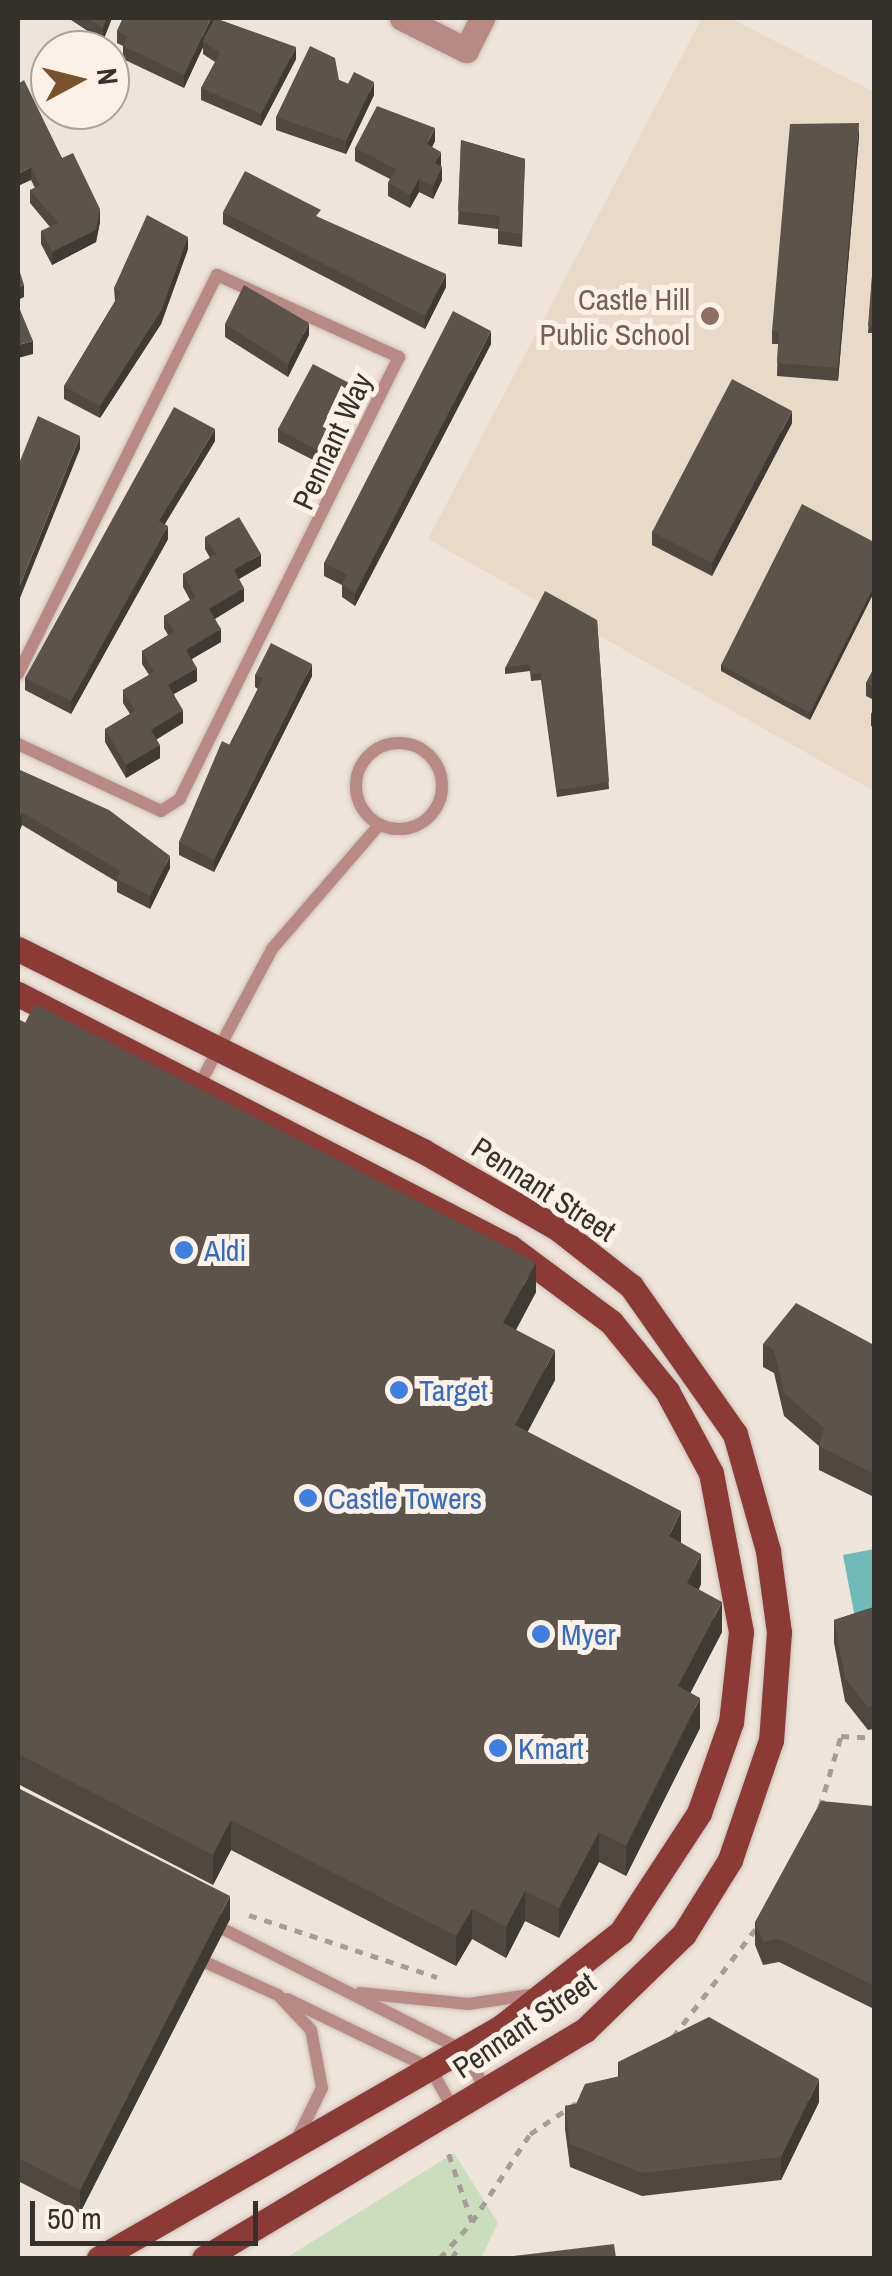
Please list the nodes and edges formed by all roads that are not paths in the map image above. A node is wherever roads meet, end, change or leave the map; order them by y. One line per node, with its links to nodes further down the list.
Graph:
1 (402, 18): 2 (street)
2 (482, 18)
3 (18, 674): 4 (lane, Pennant Way)
4 (18, 744)
5 (378, 825): 5 (lane); 9 (lane)
6 (18, 949): 9 (main road, Pennant Street)
7 (18, 994): 8 (main road, Pennant Street)
8 (72, 1022): 10 (lane); 11 (main road, Pennant Street)
9 (217, 1049): 11 (lane); 19 (main road, Pennant Street)
10 (93, 1053)
11 (194, 1093): 14 (main road, Pennant Street)
12 (225, 1930): 15 (lane)
13 (207, 1963): 16 (lane)
14 (556, 1987): 15 (lane); 17 (main road, Pennant Street)
15 (338, 1988): 17 (lane)
16 (278, 1995): 18 (lane); 21 (lane)
17 (460, 2050): 18 (main road, Pennant Street); 19 (lane)
18 (430, 2068): 20 (lane); 21 (main road, Pennant Street)
19 (487, 2090): 20 (main road, Pennant Street)
20 (454, 2110): 23 (main road, Pennant Street)
21 (287, 2154): 22 (main road, Pennant Street)
22 (99, 2258)
23 (204, 2258)

